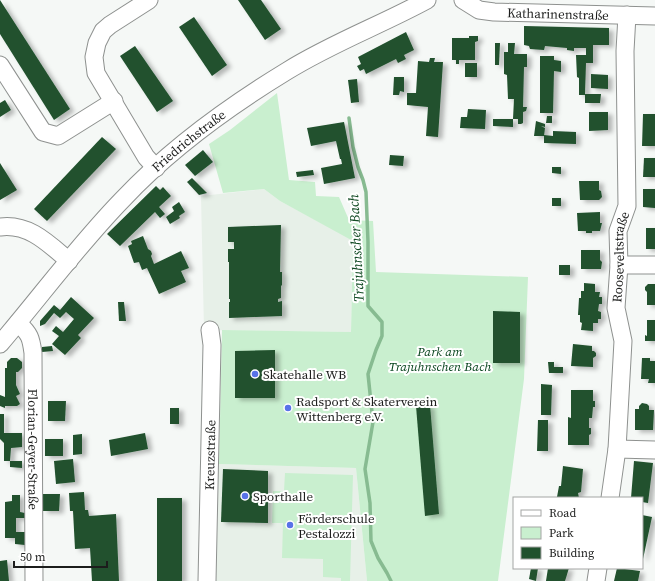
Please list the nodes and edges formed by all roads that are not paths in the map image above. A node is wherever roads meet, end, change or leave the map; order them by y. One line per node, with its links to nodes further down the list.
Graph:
1 (427, 0): 8 (street, Friedrichstraße)
2 (463, 0): 4 (street, Katharinenstraße)
3 (140, 2): 7 (street)
4 (627, 15): 5 (street, Katharinenstraße); 11 (street, Rooseveltstraße)
5 (655, 16)
6 (0, 65): 7 (street)
7 (114, 101): 8 (street)
8 (156, 168): 10 (street, Friedrichstraße)
9 (0, 227): 10 (street)
10 (69, 261): 13 (street, Friedrichstraße)
11 (619, 265): 12 (street); 16 (street, Rooseveltstraße)
12 (655, 266)
13 (18, 323): 15 (street, Friedrichstraße); 20 (street, Florian-Geyer-Straße)
14 (210, 330): 21 (street, Kreuzstraße)
15 (0, 344)
16 (617, 449): 17 (street); 18 (street, Rooseveltstraße)
17 (655, 450)
18 (610, 497)
19 (598, 569): 22 (street)
20 (34, 581)
21 (207, 581)
22 (596, 581)

